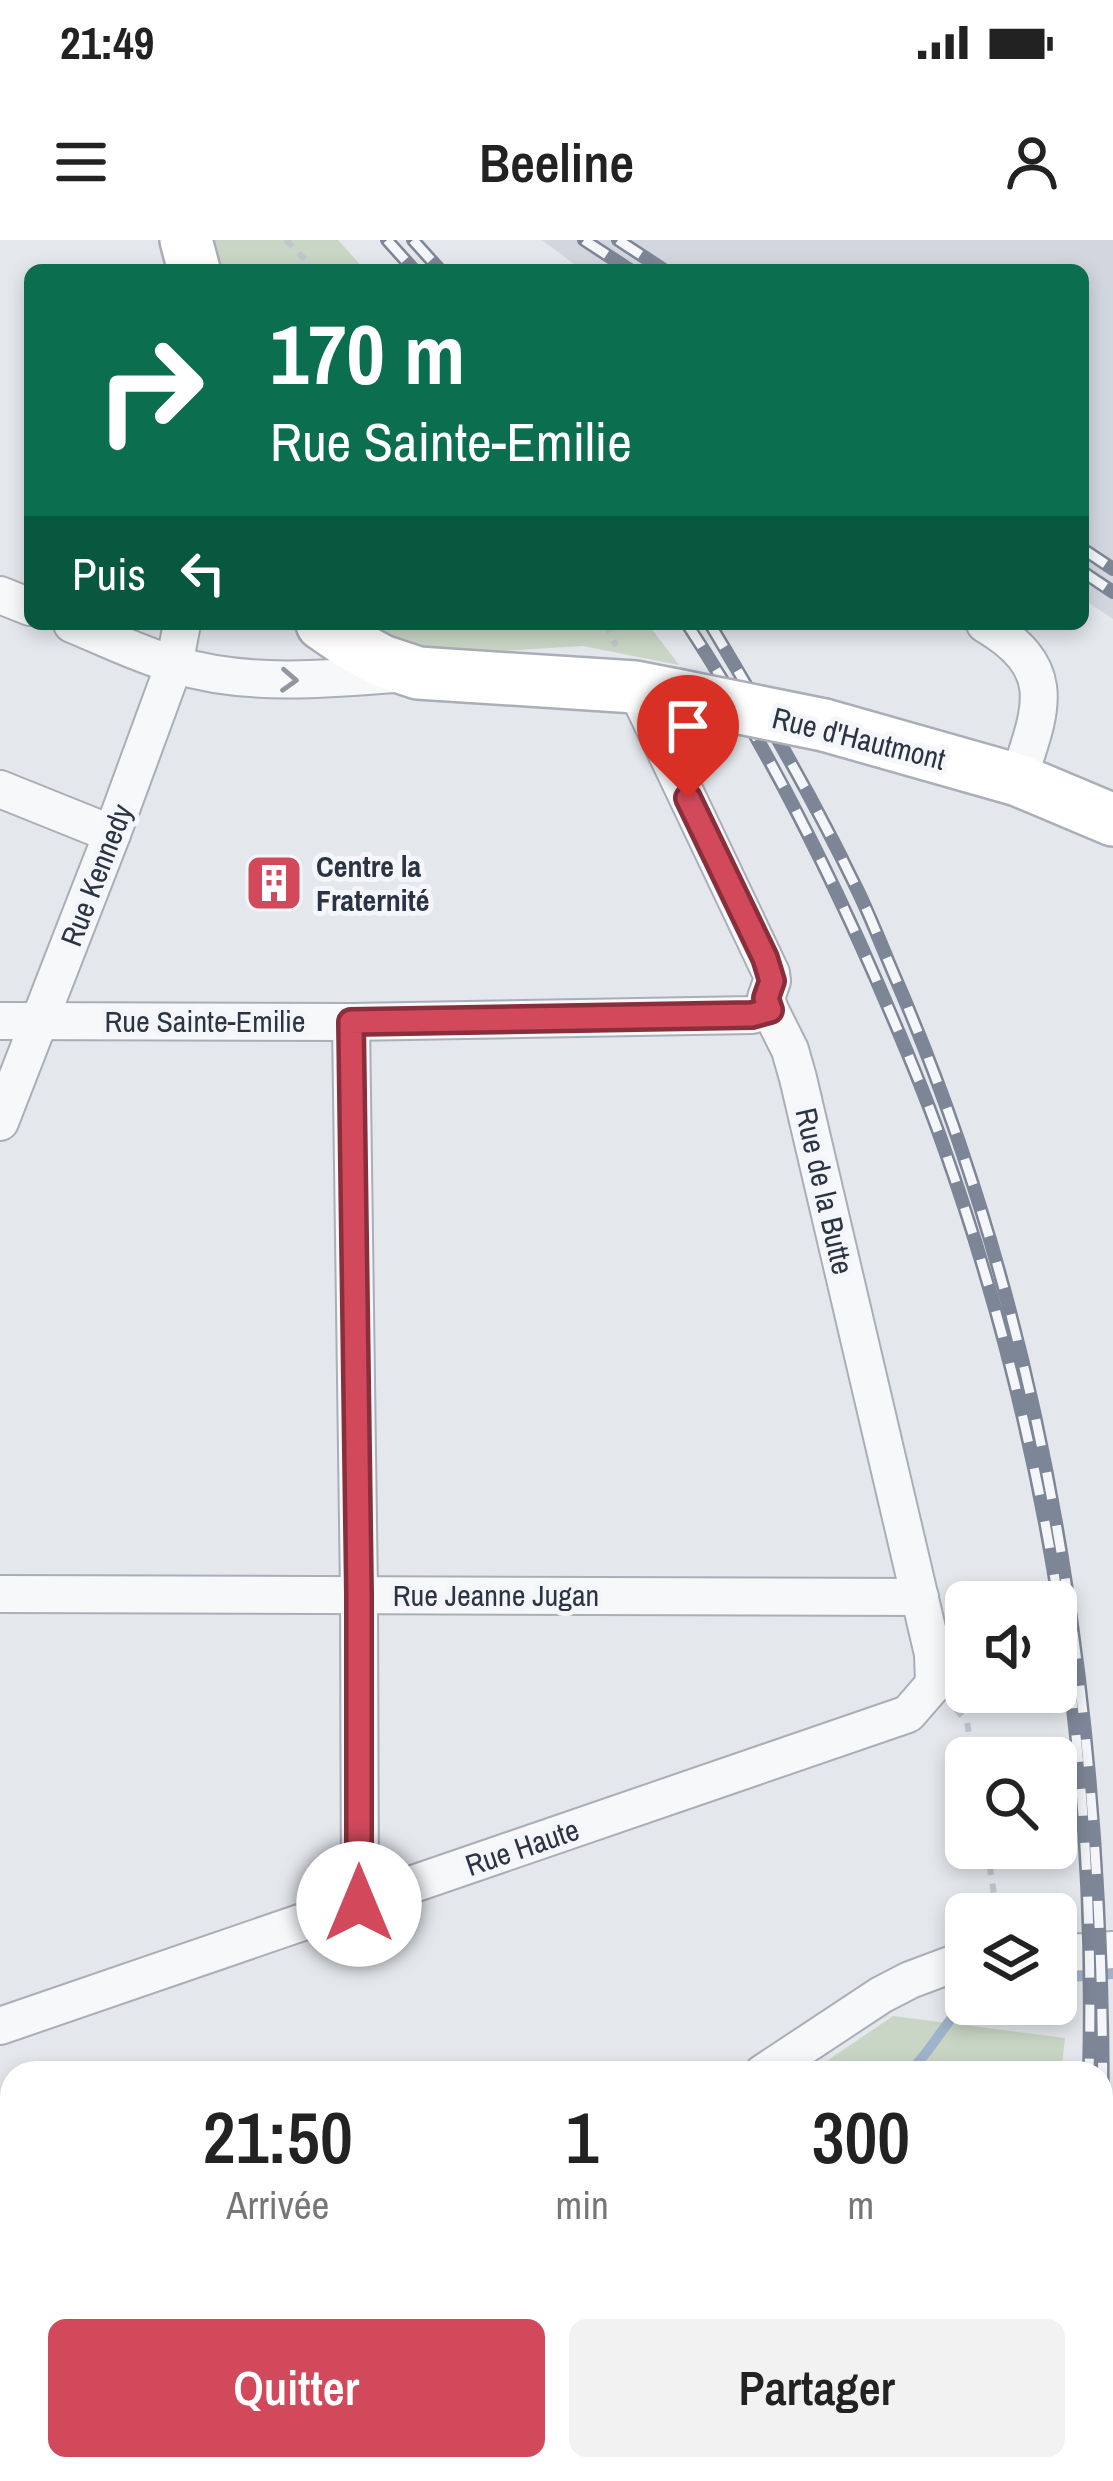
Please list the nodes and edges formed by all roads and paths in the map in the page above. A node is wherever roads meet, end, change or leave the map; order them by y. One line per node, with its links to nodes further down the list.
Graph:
1 (286, 240): 2 (path)
2 (309, 264)
3 (87, 630): 7 (street)
4 (181, 630): 7 (street, Rue Kennedy)
5 (332, 630): 8 (street, Rue d'Hautmont)
6 (993, 630): 10 (street)
7 (174, 664): 8 (street, one-way to 8); 13 (street, Rue Kennedy)
8 (418, 673): 9 (street, Rue d'Hautmont)
9 (655, 691): 10 (street, Rue d'Hautmont, bridge); 14 (street, Rue de la Butte)
10 (1018, 780): 12 (street, Rue d'Hautmont)
11 (0, 789): 13 (street)
12 (1113, 820)
13 (112, 834): 15 (street, Rue Kennedy)
14 (770, 1010): 17 (street, Rue Sainte-Emilie); 21 (street, Rue de la Butte)
15 (40, 1020): 16 (street, Rue Sainte-Emilie); 17 (street, Rue Sainte-Emilie); 18 (street, Rue Kennedy)
16 (0, 1021)
17 (351, 1022): 20 (street)
18 (0, 1122)
19 (0, 1594): 20 (street, Rue Jeanne Jugan)
20 (359, 1594): 21 (street, Rue Jeanne Jugan); 24 (street)
21 (920, 1597): 22 (street, Rue de la Butte)
22 (934, 1684): 23 (path); 24 (street, Rue Haute)
23 (970, 1737)
24 (359, 1904): 28 (street, Rue Haute)
25 (1113, 1950): 26 (street)
26 (1077, 1953)
27 (945, 1967): 29 (street)
28 (0, 2026)
29 (781, 2061)

